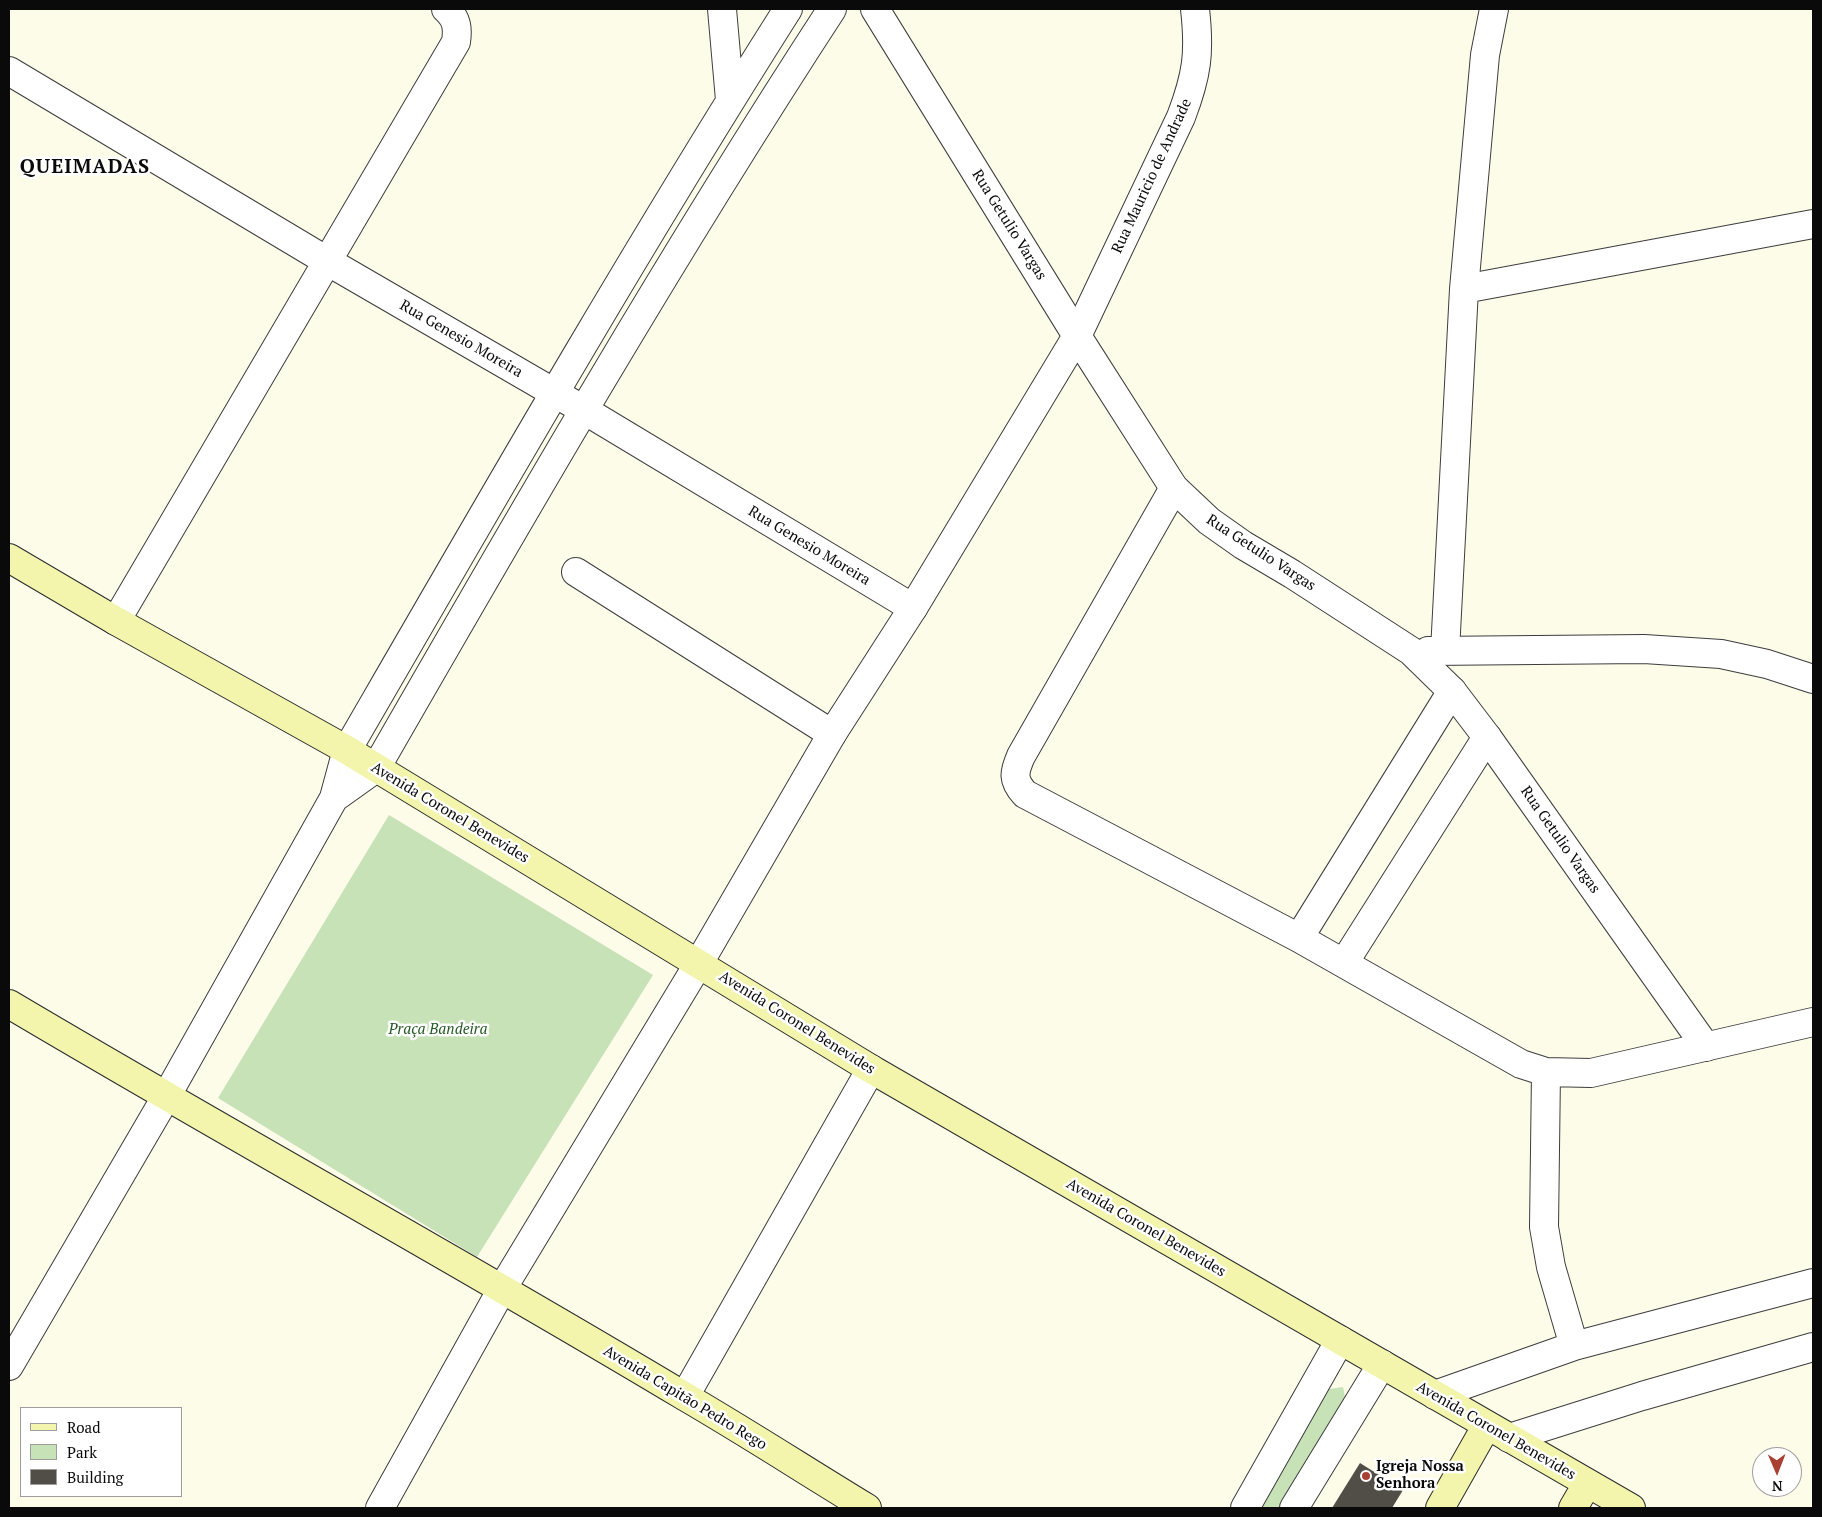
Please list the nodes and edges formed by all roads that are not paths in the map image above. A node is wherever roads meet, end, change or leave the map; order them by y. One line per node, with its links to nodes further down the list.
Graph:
1 (446, 9): 11 (street)
2 (722, 9): 9 (street)
3 (788, 9): 9 (street)
4 (832, 9): 15 (street)
5 (875, 9): 13 (street, Rua Getulio Vargas)
6 (1195, 9): 13 (street, Rua Mauricio de Andrade)
7 (1494, 9): 12 (street)
8 (9, 71): 11 (street, Rua Genesio Moreira)
9 (730, 100): 14 (street)
10 (1813, 224): 12 (street)
11 (327, 261): 14 (street, Rua Genesio Moreira); 20 (street)
12 (1464, 289): 22 (street)
13 (1077, 336): 16 (street, Rua Getulio Vargas); 19 (street, Rua Mauricio de Andrade)
14 (554, 393): 15 (street, Rua Genesio Moreira); 27 (street)
15 (584, 410): 19 (street, Rua Genesio Moreira); 28 (street)
16 (1174, 488): 21 (street, Rua Getulio Vargas); 30 (street)
17 (9, 558): 20 (main road, Avenida Coronel Benevides)
18 (576, 572): 25 (street)
19 (913, 608): 25 (street, Rua Mauricio de Andrade)
20 (116, 621): 27 (main road, Avenida Coronel Benevides)
21 (1411, 651): 22 (street); 24 (street, Rua Getulio Vargas)
22 (1445, 651): 23 (street)
23 (1813, 679)
24 (1452, 691): 26 (street, Rua Getulio Vargas); 30 (street)
25 (832, 734): 31 (street, Rua Mauricio de Andrade)
26 (1487, 737): 32 (street); 35 (street, Rua Getulio Vargas)
27 (347, 750): 28 (main road, Avenida Coronel Benevides); 29 (street)
28 (376, 768): 29 (street); 31 (main road, Avenida Coronel Benevides)
29 (334, 798): 38 (street)
30 (1299, 938): 32 (street)
31 (698, 963): 36 (main road, Avenida Coronel Benevides); 40 (street, Rua Mauricio de Andrade)
32 (1344, 963): 37 (street)
33 (9, 1004): 38 (main road)
34 (1813, 1022): 35 (street)
35 (1706, 1047): 37 (street)
36 (871, 1069): 41 (main road, Avenida Coronel Benevides); 47 (street)
37 (1546, 1072): 42 (street)
38 (166, 1097): 40 (main road); 45 (street)
39 (1813, 1283): 42 (street)
40 (502, 1289): 47 (main road, Avenida Capitão Pedro Rego); 50 (street, Rua Mauricio de Andrade)
41 (1340, 1340): 44 (main road, Avenida Coronel Benevides); 52 (street)
42 (1574, 1346): 46 (street)
43 (1813, 1347): 48 (street)
44 (1382, 1364): 46 (main road, Avenida Coronel Benevides); 53 (street)
45 (9, 1366)
46 (1435, 1395): 48 (main road, Avenida Coronel Benevides)
47 (685, 1396): 51 (main road, Avenida Capitão Pedro Rego)
48 (1498, 1432): 49 (main road, Avenida Coronel Benevides); 54 (main road)
49 (1587, 1484): 55 (main road); 56 (main road, Avenida Coronel Benevides)
50 (380, 1508)
51 (867, 1508)
52 (1245, 1508)
53 (1294, 1508)
54 (1440, 1508)
55 (1573, 1508)
56 (1631, 1508)

